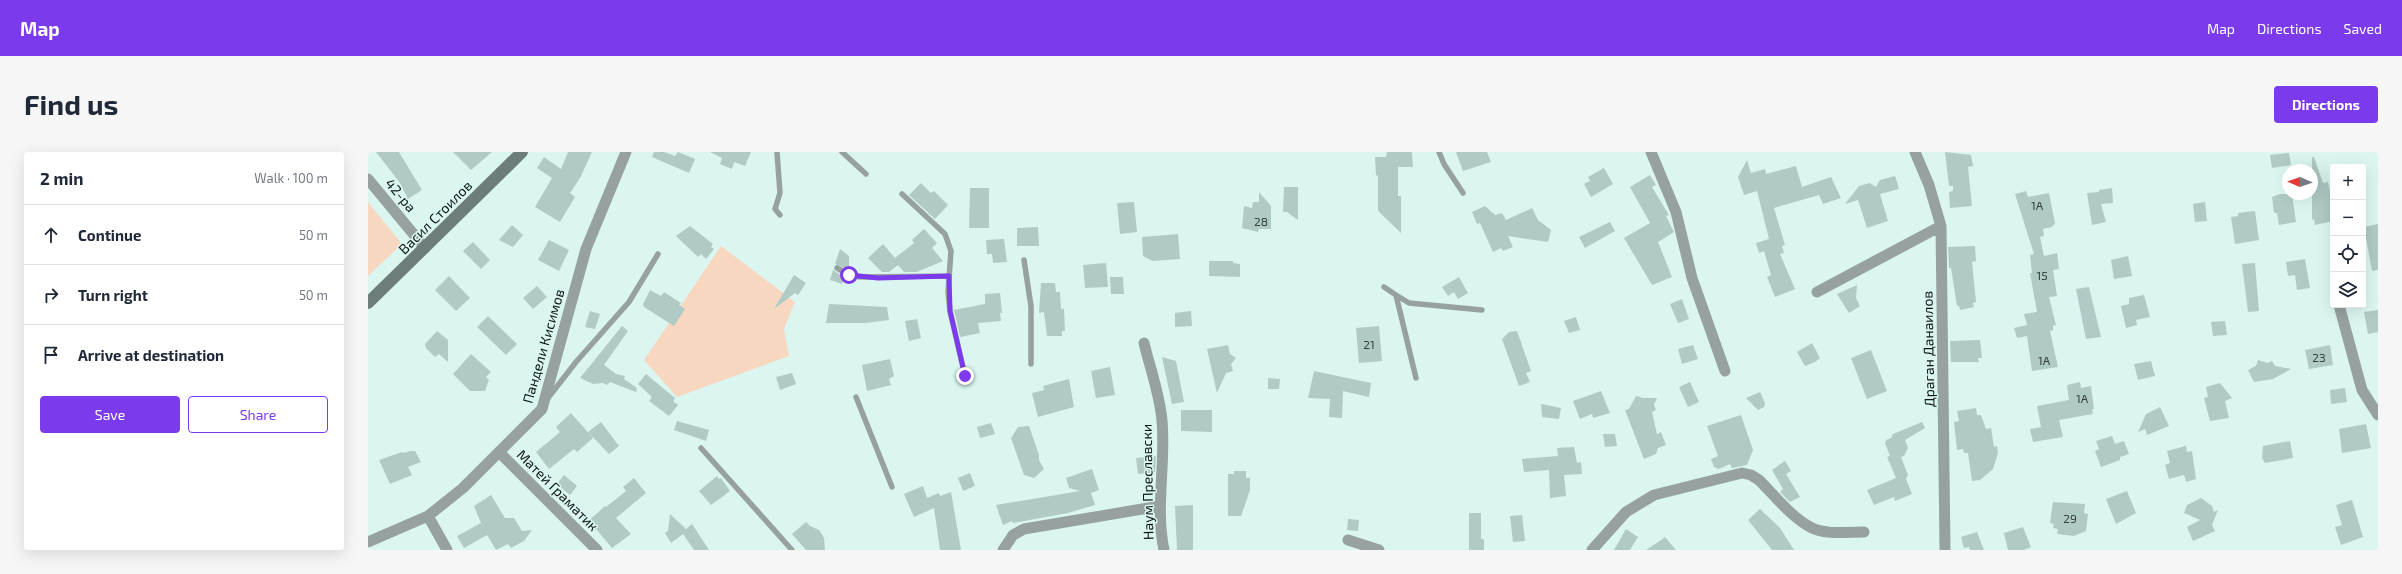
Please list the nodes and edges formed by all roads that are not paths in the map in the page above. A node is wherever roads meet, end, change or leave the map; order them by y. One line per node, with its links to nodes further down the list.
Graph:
1 (522, 152): 14 (street, Васил Стоилов)
2 (626, 152): 31 (street, Пандели Кисимов)
3 (777, 152): 12 (lane)
4 (842, 152): 8 (lane)
5 (1439, 152): 10 (lane)
6 (1651, 152): 27 (street)
7 (1915, 152): 13 (street, Драган Данаилов)
8 (866, 174)
9 (368, 179): 14 (street, 42-ра)
10 (1462, 192)
11 (902, 194): 18 (lane)
12 (780, 215)
13 (1941, 226): 20 (street); 48 (street, Драган Данаилов)
14 (425, 248): 22 (street, Васил Стоилов)
15 (658, 254): 31 (lane)
16 (1024, 260): 26 (lane)
17 (837, 268): 18 (lane)
18 (949, 276): 28 (lane)
19 (1384, 287): 21 (lane)
20 (1817, 292)
21 (1396, 295): 24 (lane); 29 (lane)
22 (368, 304)
23 (2340, 308): 32 (street)
24 (1482, 310)
25 (1144, 343): 36 (street, Наум Преславски)
26 (1031, 364)
27 (1725, 371)
28 (965, 376)
29 (1416, 378)
30 (856, 396): 35 (lane)
31 (544, 403): 34 (street, Пандели Кисимов)
32 (2378, 415)
33 (701, 448): 43 (lane)
34 (499, 452): 37 (street, Пандели Кисимов); 42 (street, Матей Граматик)
35 (892, 487)
36 (1160, 506): 44 (street); 45 (street, Наум Преславски)
37 (428, 516): 40 (street, Пандели Кисимов); 41 (street)
38 (1864, 532): 47 (street)
39 (1348, 540): 46 (street)
40 (368, 542)
41 (447, 550)
42 (597, 550)
43 (792, 550)
44 (1003, 550)
45 (1164, 550)
46 (1379, 550)
47 (1592, 550)
48 (1945, 550)

